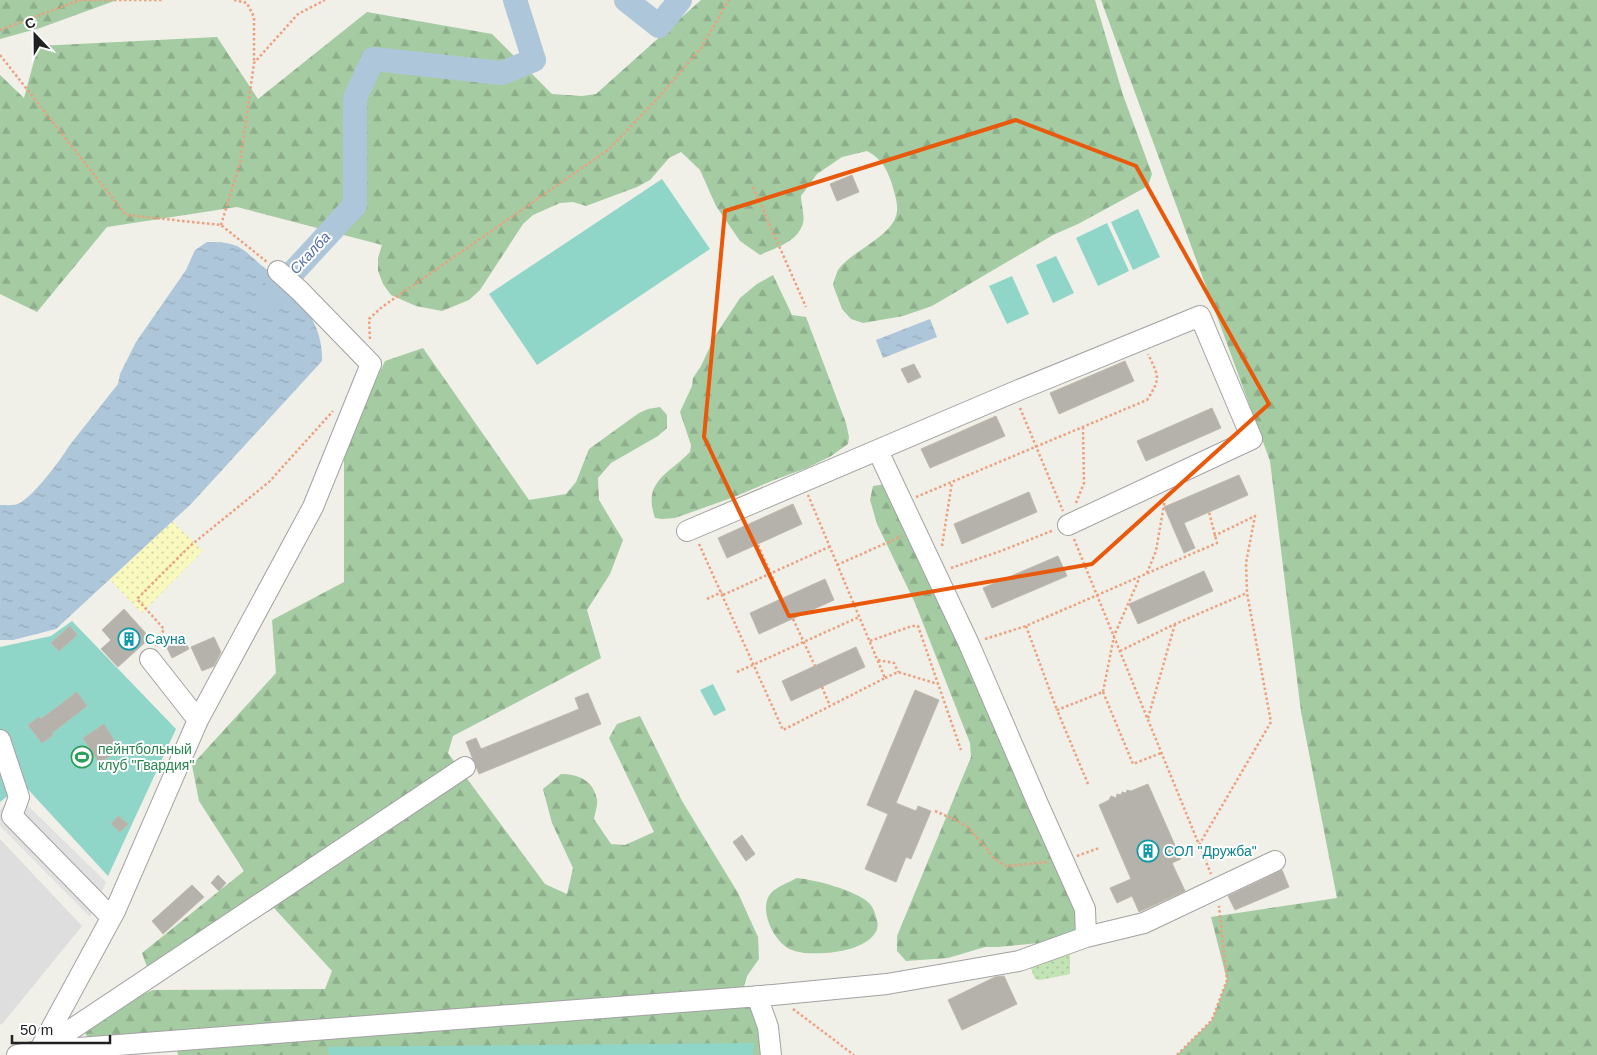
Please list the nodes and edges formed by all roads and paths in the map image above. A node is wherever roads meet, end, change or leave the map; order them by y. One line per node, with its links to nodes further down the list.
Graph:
1 (80, 0): 2 (path); 6 (path)
2 (162, 0)
3 (234, 0): 8 (path)
4 (325, 0): 8 (path)
5 (729, 0): 14 (path)
6 (0, 30)
7 (0, 56): 10 (path)
8 (254, 62): 10 (path)
9 (754, 188): 12 (path)
10 (221, 225): 11 (path)
11 (278, 270): 14 (lane)
12 (806, 307)
13 (1142, 340): 15 (lane); 17 (path); 20 (lane)
14 (371, 364): 62 (lane)
15 (1014, 392): 18 (path); 19 (lane)
16 (335, 408): 50 (path)
17 (1083, 427): 18 (path); 25 (path)
18 (1036, 447): 22 (path); 25 (path)
19 (878, 450): 21 (lane); 23 (lane)
20 (1175, 475): 25 (lane); 34 (path)
21 (802, 482): 27 (lane); 30 (path)
22 (952, 482): 23 (path); 32 (path)
23 (903, 503): 26 (lane)
24 (1209, 512): 28 (path)
25 (1068, 525): 32 (path); 38 (path)
26 (916, 529): 31 (path); 32 (lane)
27 (690, 530): 37 (path)
28 (1214, 536): 34 (path); 36 (path)
29 (758, 545): 33 (path)
30 (830, 546): 31 (path); 33 (path)
31 (837, 565): 41 (path)
32 (937, 572): 48 (lane)
33 (770, 573): 37 (path); 40 (path)
34 (1147, 574): 35 (path)
35 (1140, 578): 38 (path); 45 (path)
36 (1247, 593): 43 (path); 70 (path)
37 (722, 594): 39 (path); 52 (path)
38 (1097, 595): 44 (path); 45 (path)
39 (708, 599)
40 (782, 599)
41 (860, 617): 46 (path); 47 (path)
42 (793, 618): 47 (path)
43 (1175, 624): 49 (path); 63 (path)
44 (1026, 626): 48 (path); 61 (path)
45 (1114, 636): 49 (path); 59 (path)
46 (870, 641): 51 (path); 57 (path)
47 (804, 642): 52 (path); 53 (path)
48 (969, 644): 72 (lane)
49 (1120, 651): 63 (path)
50 (150, 659): 62 (lane)
51 (878, 660): 55 (path); 56 (path)
52 (754, 664): 54 (path); 60 (path)
53 (815, 666)
54 (737, 672)
55 (898, 672): 56 (path); 57 (path)
56 (885, 678): 60 (path)
57 (939, 684): 65 (path)
58 (822, 687): 60 (path)
59 (1103, 692): 61 (path); 66 (path)
60 (830, 706)
61 (1057, 710): 68 (path)
62 (198, 720): 75 (lane)
63 (1148, 720): 66 (path)
64 (0, 740): 75 (lane)
65 (961, 750)
66 (1161, 753): 70 (path)
67 (465, 767): 78 (lane)
68 (1088, 784)
69 (935, 811): 72 (path)
70 (1199, 845): 74 (path)
71 (1099, 848): 72 (path)
72 (1063, 861): 76 (lane)
73 (1276, 862): 74 (lane)
74 (1217, 889): 76 (lane); 82 (path)
75 (111, 918): 78 (lane)
76 (1086, 937): 77 (lane)
77 (765, 996): 78 (lane); 80 (lane); 81 (path)
78 (41, 1053): 79 (lane)
79 (17, 1055)
80 (771, 1055)
81 (854, 1055)
82 (1177, 1055)

